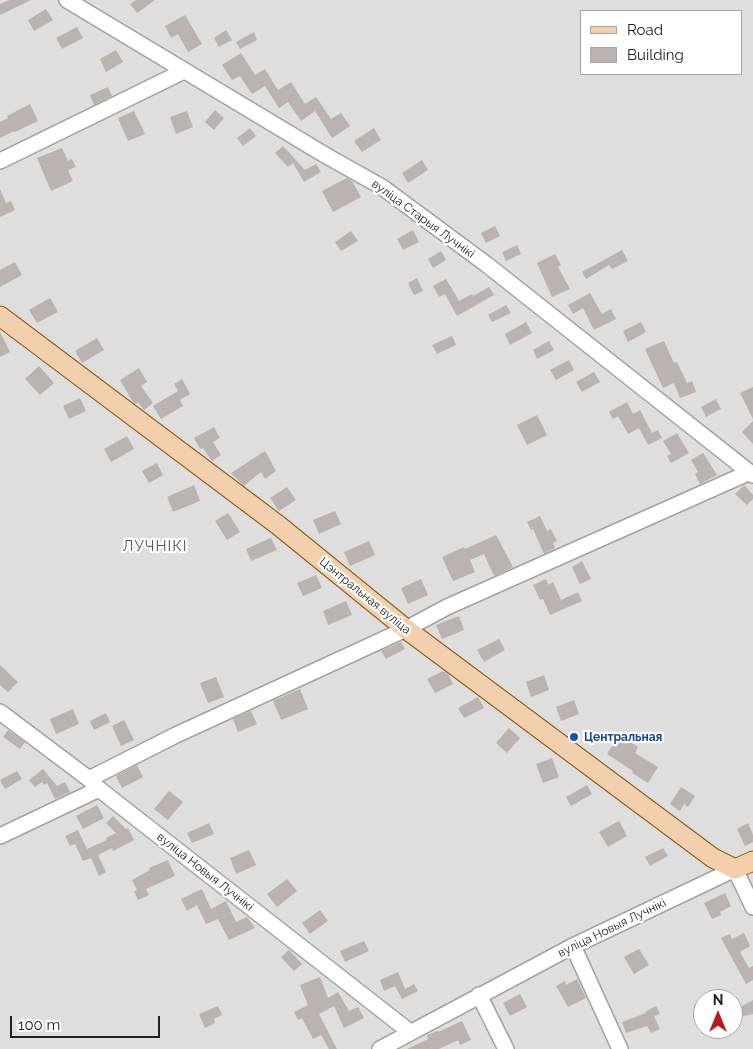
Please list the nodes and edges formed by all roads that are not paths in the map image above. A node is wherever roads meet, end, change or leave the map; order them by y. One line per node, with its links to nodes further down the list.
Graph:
1 (68, 0): 2 (street, вуліца Старыя Лучнікі)
2 (184, 71): 3 (street); 5 (street, вуліца Старыя Лучнікі)
3 (0, 161)
4 (0, 316): 6 (main road, Цэнтральная вуліца)
5 (751, 474): 6 (street)
6 (406, 629): 8 (street); 11 (main road, Цэнтральная вуліца)
7 (0, 712): 8 (street, вуліца Новыя Лучнікі)
8 (94, 784): 9 (street); 15 (street, вуліца Новыя Лучнікі)
9 (0, 836)
10 (753, 861): 11 (main road)
11 (735, 869): 12 (street); 13 (street, вуліца Новыя Лучнікі)
12 (753, 907)
13 (573, 946): 14 (street, вуліца Новыя Лучнікі); 18 (street)
14 (479, 995): 15 (street, вуліца Новыя Лучнікі); 17 (street)
15 (410, 1032): 16 (street, вуліца Новыя Лучнікі)
16 (380, 1049)
17 (506, 1049)
18 (620, 1049)

